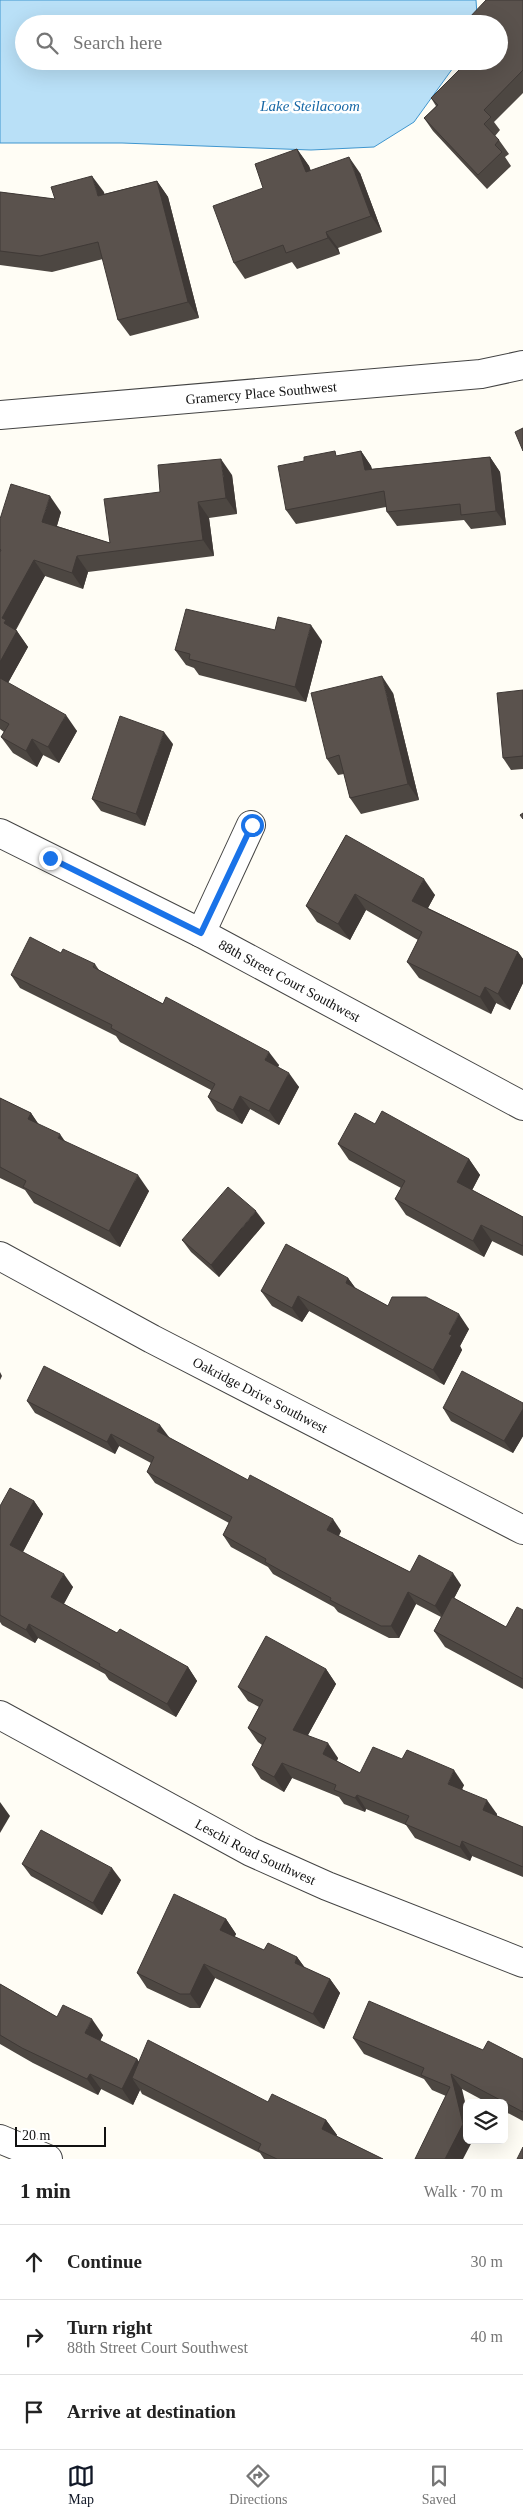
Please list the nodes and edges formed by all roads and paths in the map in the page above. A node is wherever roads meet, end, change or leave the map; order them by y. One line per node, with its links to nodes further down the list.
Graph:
1 (523, 365): 2 (street, Gramercy Place Southwest)
2 (0, 415)
3 (252, 825): 5 (street)
4 (0, 833): 5 (street, 88th Street Court Southwest)
5 (201, 933): 6 (street, 88th Street Court Southwest)
6 (523, 1106)
7 (0, 1256): 8 (street, Oakridge Drive Southwest)
8 (523, 1530)
9 (0, 1715): 10 (street, Leschi Road Southwest)
10 (523, 1964)
11 (0, 2139): 12 (street)
12 (48, 2159)

